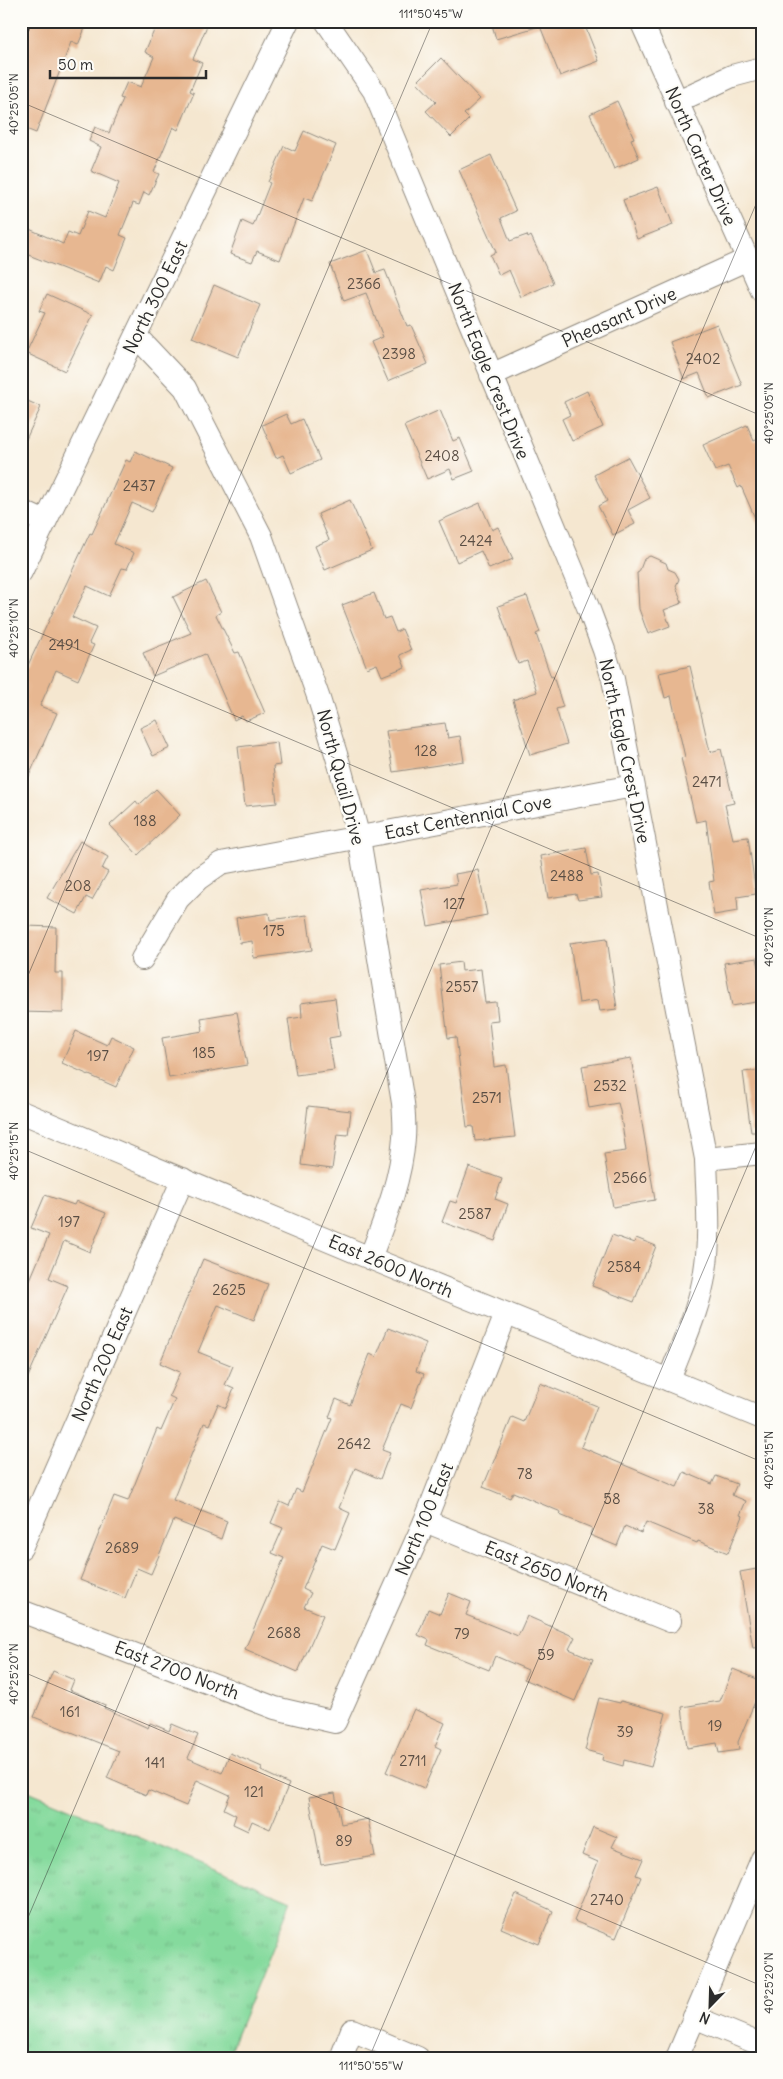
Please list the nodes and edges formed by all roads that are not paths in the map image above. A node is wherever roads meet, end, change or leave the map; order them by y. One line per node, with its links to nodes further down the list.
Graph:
1 (288, 21): 8 (street, North 300 East)
2 (326, 21): 9 (street, North Eagle Crest Drive)
3 (641, 21): 5 (street, North Carter Drive)
4 (762, 68): 5 (street)
5 (676, 102): 6 (street, North Carter Drive)
6 (748, 259): 7 (street, North Carter Drive); 9 (street, Pheasant Drive)
7 (762, 291)
8 (136, 336): 11 (street, North 300 East); 14 (street, North Quail Drive)
9 (491, 375): 13 (street, North Eagle Crest Drive)
10 (21, 511): 11 (street)
11 (46, 522): 12 (street, North 300 East)
12 (21, 572)
13 (633, 786): 14 (street, East Centennial Cove); 18 (street, North Eagle Crest Drive)
14 (359, 838): 15 (street, East Centennial Cove); 20 (street, North Quail Drive)
15 (142, 959)
16 (21, 1112): 19 (street, East 2600 North)
17 (762, 1153): 18 (street)
18 (706, 1159): 22 (street, North Eagle Crest Drive)
19 (183, 1179): 20 (street, East 2600 North); 25 (street, North 200 East)
20 (370, 1258): 21 (street, East 2600 North)
21 (506, 1314): 22 (street, East 2600 North); 24 (street, North 100 East)
22 (669, 1380): 23 (street, East 2600 North)
23 (762, 1418)
24 (425, 1521): 27 (street, East 2650 North); 28 (street, North 100 East)
25 (21, 1548)
26 (21, 1610): 28 (street, East 2700 North)
27 (670, 1621)
28 (335, 1722)
29 (762, 1859): 30 (street)
30 (694, 2017): 31 (street); 34 (street)
31 (762, 2045)
32 (341, 2058): 33 (street)
33 (418, 2058)
34 (677, 2058)

